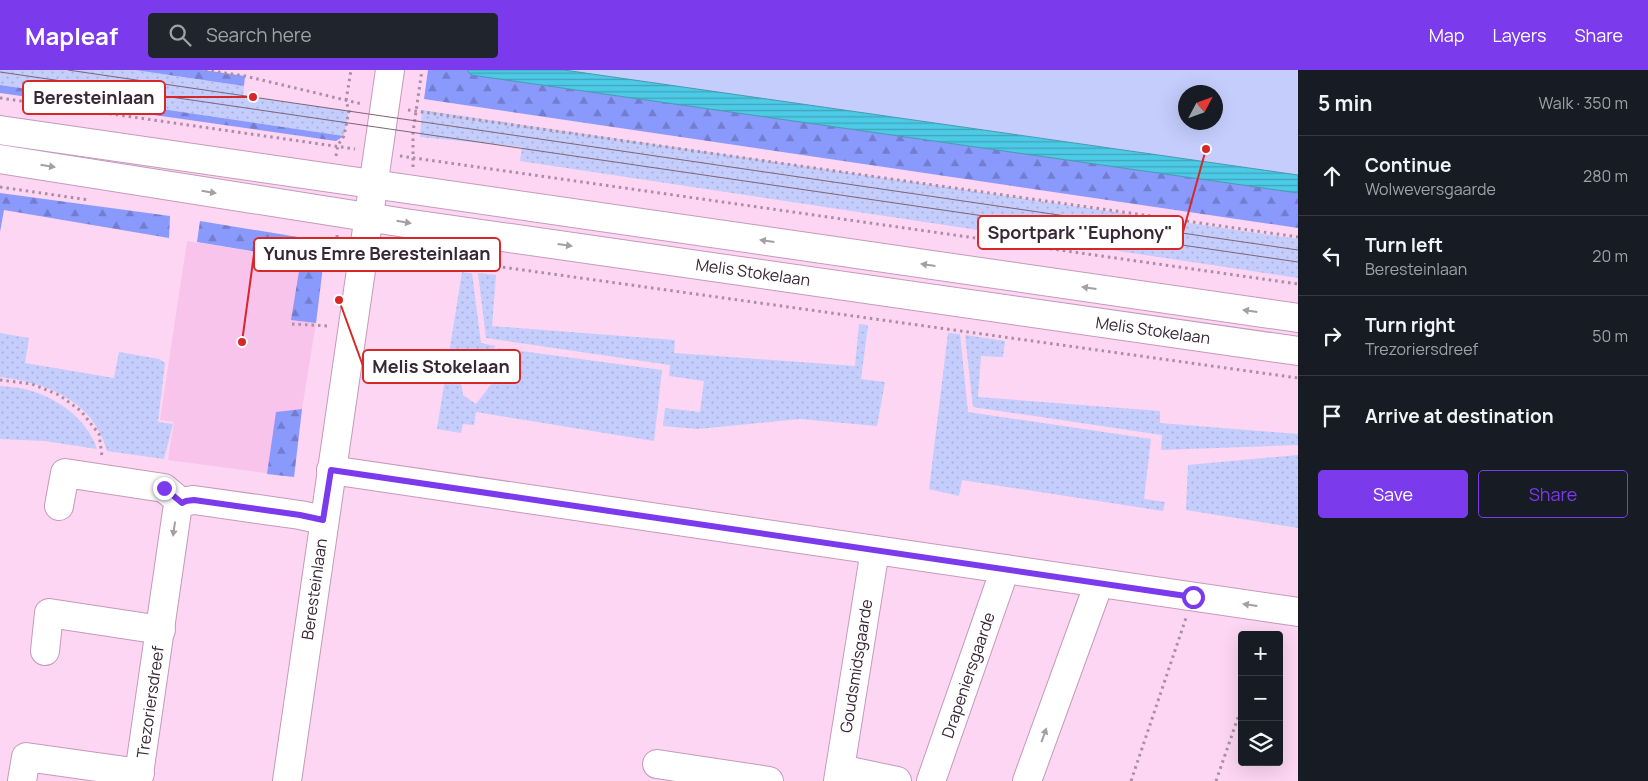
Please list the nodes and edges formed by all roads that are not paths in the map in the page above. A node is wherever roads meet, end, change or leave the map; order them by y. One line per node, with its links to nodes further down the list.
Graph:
1 (390, 70): 4 (street, Beresteinlaan)
2 (0, 130): 4 (street, Melis Stokelaan)
3 (0, 158): 5 (street, Melis Stokelaan, one-way to 5)
4 (374, 185): 5 (street, Beresteinlaan); 6 (street, Melis Stokelaan, one-way to 4)
5 (368, 217): 7 (street, Melis Stokelaan, one-way to 7); 8 (street, Beresteinlaan)
6 (1298, 318)
7 (1298, 351)
8 (331, 470): 11 (street, Beresteinlaan); 12 (street)
9 (182, 503): 10 (street); 11 (street); 16 (street, Trezoriersdreef, one-way to 16)
10 (59, 506)
11 (323, 520): 22 (street, Beresteinlaan)
12 (875, 550): 13 (street); 19 (street, Goudsmidsgaarde)
13 (1005, 569): 14 (street); 25 (street, Drapeniersgaarde)
14 (1099, 583): 15 (street, one-way to 14); 26 (street, one-way to 14)
15 (1298, 612)
16 (161, 630): 17 (street, Trezoriersdreef); 20 (street, Trezoriersdreef)
17 (45, 651)
18 (657, 764): 23 (street)
19 (839, 775): 24 (street)
20 (139, 777): 21 (street, Trezoriersdreef)
21 (22, 781)
22 (286, 781)
23 (768, 781)
24 (897, 781)
25 (931, 781)
26 (1027, 781)

